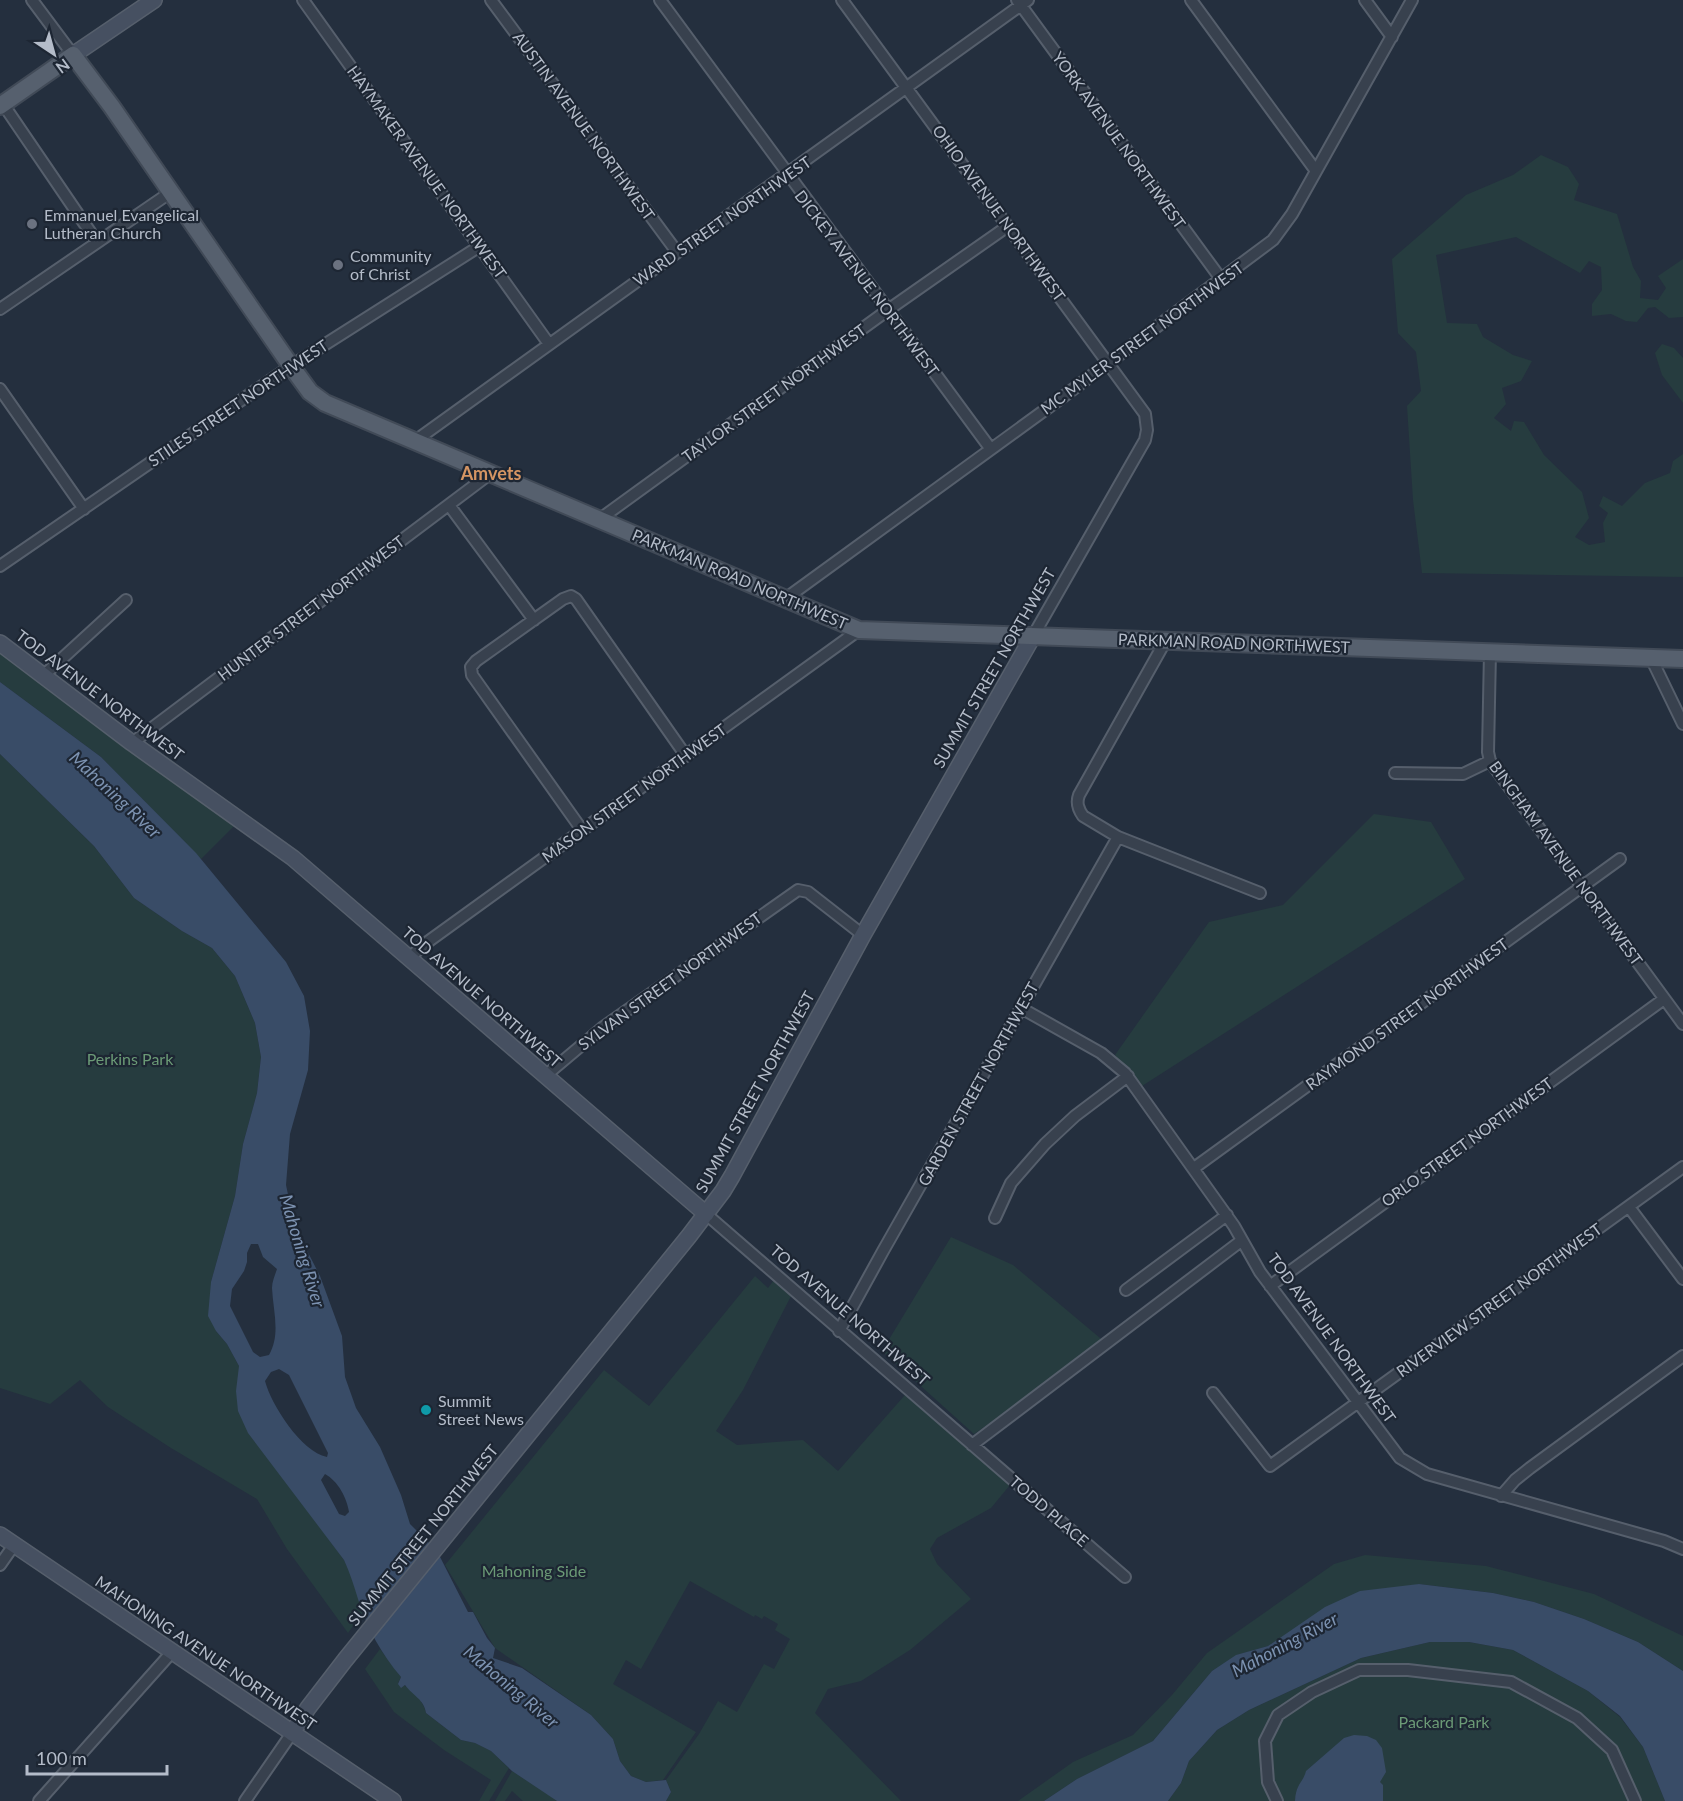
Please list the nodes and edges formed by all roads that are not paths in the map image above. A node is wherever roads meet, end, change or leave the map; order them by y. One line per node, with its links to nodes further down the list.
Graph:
1 (32, 0): 12 (street)
2 (154, 0): 12 (main road)
3 (303, 0): 20 (street, HAYMAKER AVENUE NORTHWEST)
4 (491, 0): 21 (street, AUSTIN AVENUE NORTHWEST)
5 (660, 0): 16 (street, DICKEY AVENUE NORTHWEST)
6 (842, 0): 13 (street, OHIO AVENUE NORTHWEST)
7 (1191, 0): 15 (street)
8 (1365, 0): 11 (street)
9 (1412, 0): 11 (street, MC MYLER STREET NORTHWEST)
10 (1022, 2): 13 (street, WARD STREET NORTHWEST); 22 (street, YORK AVENUE NORTHWEST)
11 (1392, 37): 15 (street, MC MYLER STREET NORTHWEST)
12 (74, 55): 14 (main road); 17 (main road, PARKMAN ROAD NORTHWEST)
13 (907, 88): 16 (street, WARD STREET NORTHWEST); 18 (street, OHIO AVENUE NORTHWEST)
14 (2, 105): 19 (street)
15 (1316, 171): 22 (street, MC MYLER STREET NORTHWEST)
16 (787, 174): 21 (street, WARD STREET NORTHWEST); 24 (street, DICKEY AVENUE NORTHWEST)
17 (171, 192): 19 (street); 27 (main road, PARKMAN ROAD NORTHWEST)
18 (1008, 226): 24 (street, TAYLOR STREET NORTHWEST); 26 (street, OHIO AVENUE NORTHWEST)
19 (97, 242): 23 (street)
20 (480, 246): 25 (street, HAYMAKER AVENUE NORTHWEST); 27 (street, STILES STREET NORTHWEST)
21 (676, 252): 25 (street, WARD STREET NORTHWEST)
22 (1221, 279): 26 (street, MC MYLER STREET NORTHWEST)
23 (0, 309)
24 (888, 310): 31 (street, DICKEY AVENUE NORTHWEST); 35 (street, TAYLOR STREET NORTHWEST)
25 (549, 344): 30 (street, WARD STREET NORTHWEST)
26 (1109, 363): 29 (street, OHIO AVENUE NORTHWEST); 31 (street, MC MYLER STREET NORTHWEST)
27 (291, 366): 30 (main road, PARKMAN ROAD NORTHWEST); 34 (street, STILES STREET NORTHWEST)
28 (0, 389): 34 (street)
29 (1147, 430): 41 (street, SUMMIT STREET NORTHWEST)
30 (415, 441): 32 (main road, PARKMAN ROAD NORTHWEST)
31 (990, 448): 37 (street, MC MYLER STREET NORTHWEST)
32 (490, 473): 33 (street, HUNTER STREET NORTHWEST); 35 (main road, PARKMAN ROAD NORTHWEST)
33 (449, 505): 39 (street); 49 (street, HUNTER STREET NORTHWEST)
34 (84, 509): 36 (street, STILES STREET NORTHWEST)
35 (600, 519): 37 (main road, PARKMAN ROAD NORTHWEST)
36 (0, 566)
37 (785, 599): 40 (main road, PARKMAN ROAD NORTHWEST)
38 (126, 600): 47 (street)
39 (534, 620): 50 (street); 53 (street)
40 (860, 630): 41 (main road, PARKMAN ROAD NORTHWEST); 50 (street, MASON STREET NORTHWEST)
41 (1033, 636): 42 (main road, PARKMAN ROAD NORTHWEST); 58 (main road, SUMMIT STREET NORTHWEST)
42 (1166, 640): 44 (main road, PARKMAN ROAD NORTHWEST); 54 (street)
43 (0, 643): 47 (main road, TOD AVENUE NORTHWEST)
44 (1490, 652): 45 (main road, PARKMAN ROAD NORTHWEST); 51 (street, BINGHAM AVENUE NORTHWEST)
45 (1651, 658): 46 (main road, PARKMAN ROAD NORTHWEST); 48 (street)
46 (1683, 659)
47 (43, 676): 49 (main road, TOD AVENUE NORTHWEST)
48 (1683, 723)
49 (132, 743): 59 (main road, TOD AVENUE NORTHWEST)
50 (686, 756): 53 (street, MASON STREET NORTHWEST)
51 (1490, 761): 52 (street); 56 (street, BINGHAM AVENUE NORTHWEST)
52 (1395, 773)
53 (582, 830): 59 (street, MASON STREET NORTHWEST)
54 (1118, 837): 57 (street); 61 (street, GARDEN STREET NORTHWEST)
55 (1620, 859): 56 (street, RAYMOND STREET NORTHWEST)
56 (1582, 888): 60 (street, BINGHAM AVENUE NORTHWEST); 66 (street, RAYMOND STREET NORTHWEST)
57 (1260, 893)
58 (863, 935): 63 (street, SYLVAN STREET NORTHWEST); 68 (main road, SUMMIT STREET NORTHWEST)
59 (410, 958): 63 (main road, TOD AVENUE NORTHWEST)
60 (1664, 999): 62 (street, BINGHAM AVENUE NORTHWEST); 73 (street, ORLO STREET NORTHWEST)
61 (1021, 1008): 64 (street, TOD AVENUE NORTHWEST); 75 (street, GARDEN STREET NORTHWEST)
62 (1683, 1024)
63 (544, 1076): 68 (main road, TOD AVENUE NORTHWEST)
64 (1128, 1076): 66 (street, TOD AVENUE NORTHWEST); 70 (street)
65 (1683, 1167): 67 (street, RIVERVIEW STREET NORTHWEST)
66 (1194, 1168): 69 (street, TOD AVENUE NORTHWEST)
67 (1629, 1207): 72 (street); 78 (street, RIVERVIEW STREET NORTHWEST)
68 (706, 1214): 75 (street, TOD AVENUE NORTHWEST); 87 (main road, SUMMIT STREET NORTHWEST)
69 (1227, 1215): 71 (street, TOD AVENUE NORTHWEST); 74 (street)
70 (995, 1218)
71 (1241, 1241): 73 (street, TOD AVENUE NORTHWEST); 79 (street)
72 (1683, 1279)
73 (1270, 1286): 78 (street, TOD AVENUE NORTHWEST)
74 (1126, 1290)
75 (839, 1331): 79 (street, TOD AVENUE NORTHWEST)
76 (1683, 1356): 80 (street)
77 (1213, 1393): 78 (street, RIVERVIEW STREET NORTHWEST)
78 (1358, 1403): 80 (street, TOD AVENUE NORTHWEST)
79 (972, 1445): 85 (street, TODD PLACE)
80 (1501, 1496): 83 (street, TOD AVENUE NORTHWEST)
81 (0, 1535): 82 (main road, MAHONING AVENUE NORTHWEST)
82 (14, 1545): 84 (street); 86 (main road, MAHONING AVENUE NORTHWEST)
83 (1683, 1549)
84 (0, 1565)
85 (1125, 1577)
86 (172, 1652): 87 (main road, MAHONING AVENUE NORTHWEST); 88 (street)
87 (292, 1733): 89 (street, SUMMIT STREET NORTHWEST); 90 (main road, MAHONING AVENUE NORTHWEST)
88 (39, 1801)
89 (245, 1801)
90 (393, 1801)
91 (1277, 1801): 92 (street)
92 (1635, 1801)

